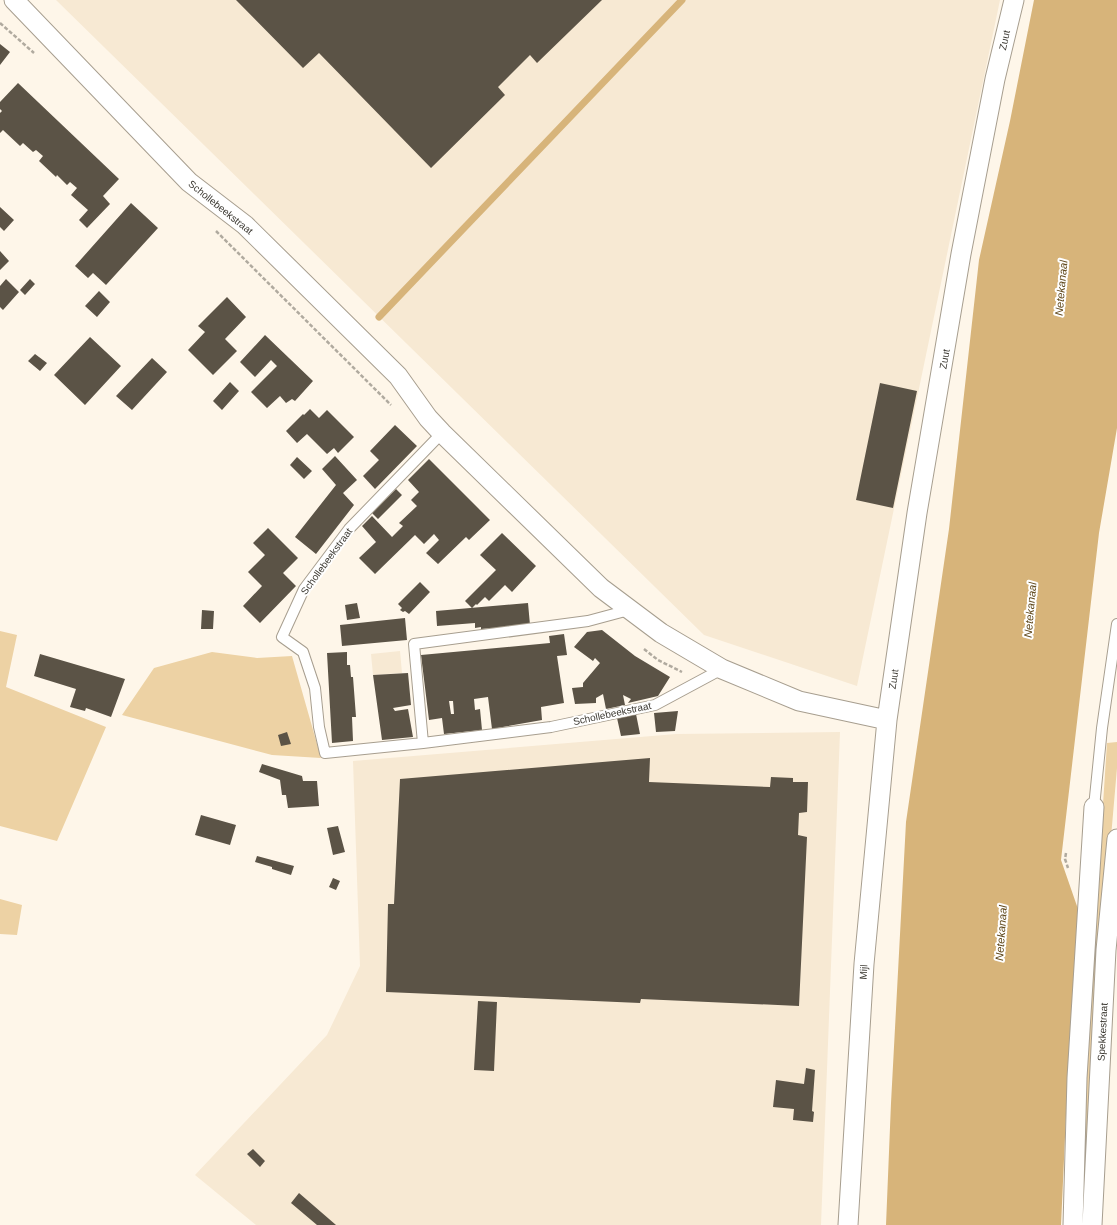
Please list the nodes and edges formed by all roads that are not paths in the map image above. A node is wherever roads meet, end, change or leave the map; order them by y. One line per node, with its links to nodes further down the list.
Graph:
1 (14, 0): 3 (street, Schollebeekstraat)
2 (1014, 0): 7 (street, Zuut)
3 (442, 433): 4 (street, Schollebeekstraat); 8 (lane, Schollebeekstraat)
4 (629, 610): 6 (street, Schollebeekstraat); 8 (lane)
5 (1117, 624): 9 (lane)
6 (722, 669): 7 (street, Schollebeekstraat); 8 (lane, Schollebeekstraat)
7 (887, 720): 11 (street, Mijl)
8 (423, 743)
9 (1094, 807): 12 (street)
10 (1117, 839): 13 (street, Spekkestraat)
11 (848, 1225)
12 (1073, 1225)
13 (1092, 1225)

